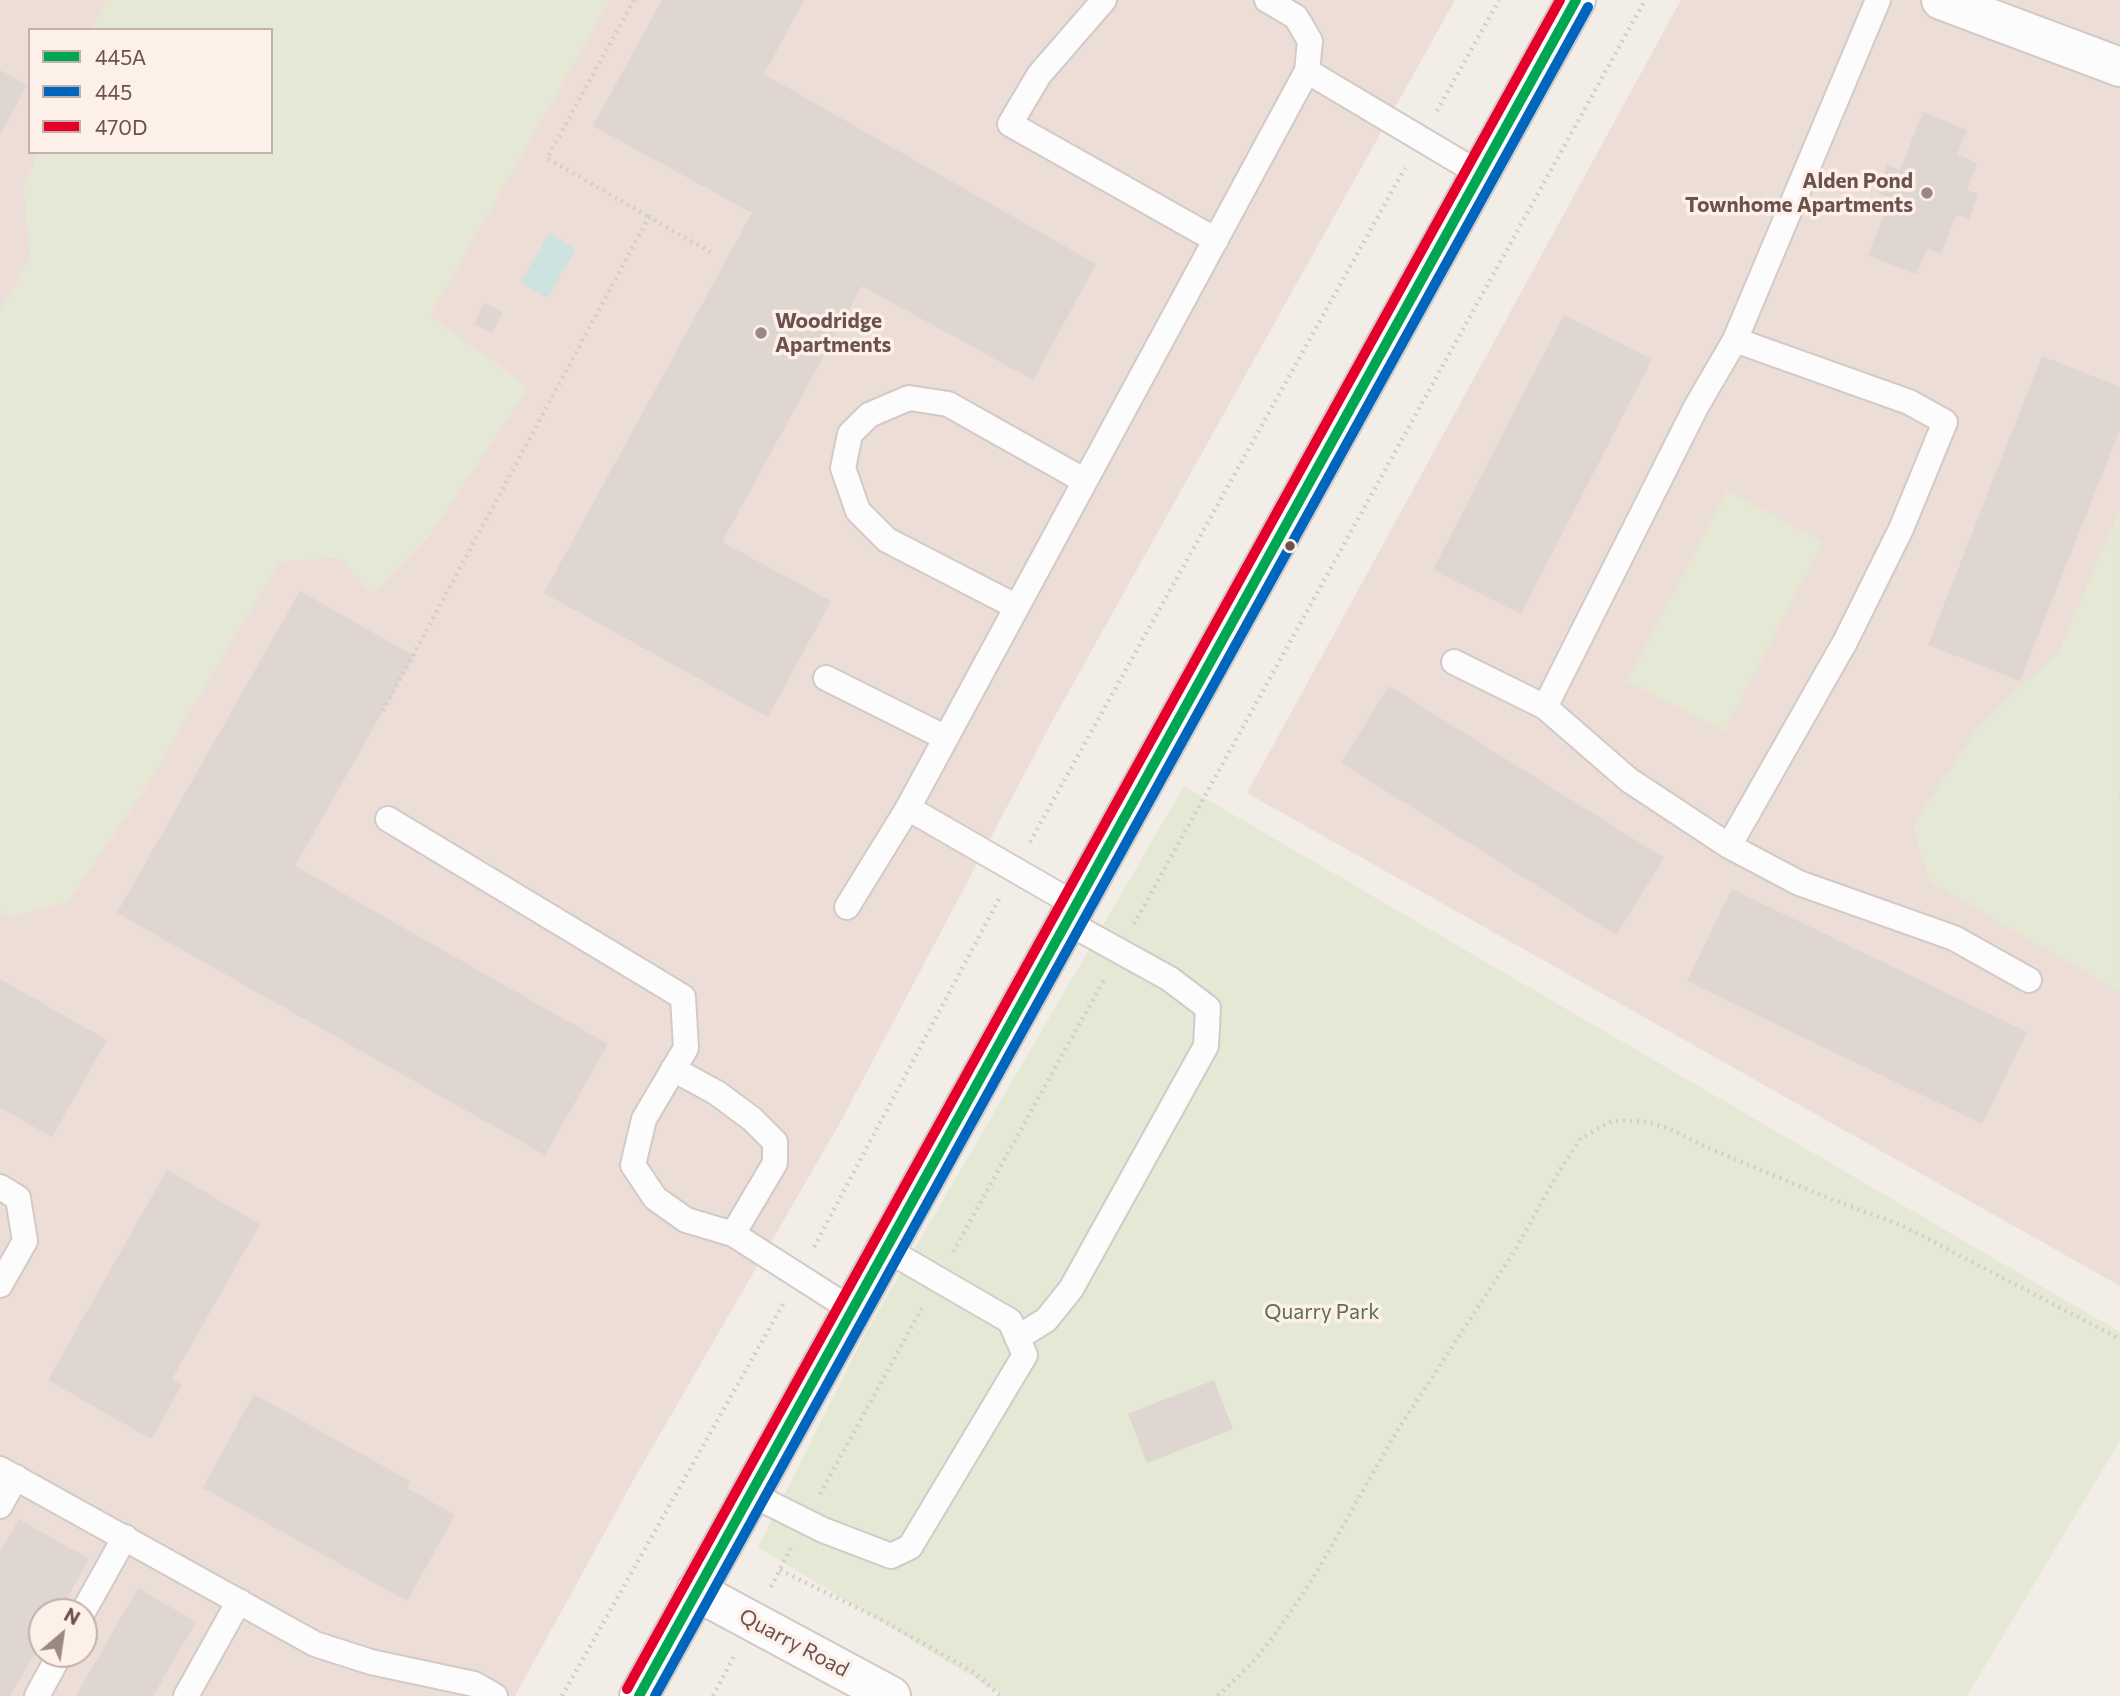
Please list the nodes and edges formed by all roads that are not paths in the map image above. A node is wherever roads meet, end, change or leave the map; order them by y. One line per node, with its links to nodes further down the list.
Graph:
1 (1104, 0): 9 (lane)
2 (1267, 0): 7 (lane)
3 (1576, 0): 8 (street)
4 (1878, 0): 10 (lane)
5 (1941, 0): 6 (street)
6 (2120, 67)
7 (1307, 71): 8 (lane); 9 (lane)
8 (1480, 174): 21 (street)
9 (1216, 240): 11 (lane)
10 (1735, 340): 15 (lane); 19 (lane)
11 (1085, 481): 12 (lane); 12 (lane)
12 (1017, 607): 16 (lane)
13 (1454, 662): 15 (lane)
14 (826, 678): 16 (lane)
15 (1545, 707): 19 (lane)
16 (946, 738): 17 (lane)
17 (908, 808): 20 (lane); 21 (lane)
18 (388, 819): 23 (lane)
19 (1729, 846): 22 (lane)
20 (847, 907)
21 (1072, 913): 26 (street); 29 (lane)
22 (2029, 980)
23 (673, 1069): 25 (lane); 25 (lane)
24 (0, 1187): 27 (lane)
25 (733, 1234): 28 (lane)
26 (886, 1249): 28 (street); 29 (lane)
27 (0, 1285)
28 (852, 1310): 31 (street)
29 (1017, 1338): 31 (lane)
30 (8, 1473): 32 (lane); 33 (lane)
31 (751, 1494): 34 (street)
32 (0, 1506)
33 (125, 1537): 35 (lane); 36 (lane)
34 (696, 1591): 41 (street); 42 (street, Quarry Road)
35 (91, 1598)
36 (239, 1601): 39 (lane); 40 (lane)
37 (52, 1668): 38 (lane)
38 (37, 1696)
39 (186, 1696)
40 (495, 1696)
41 (639, 1696)
42 (891, 1696)

